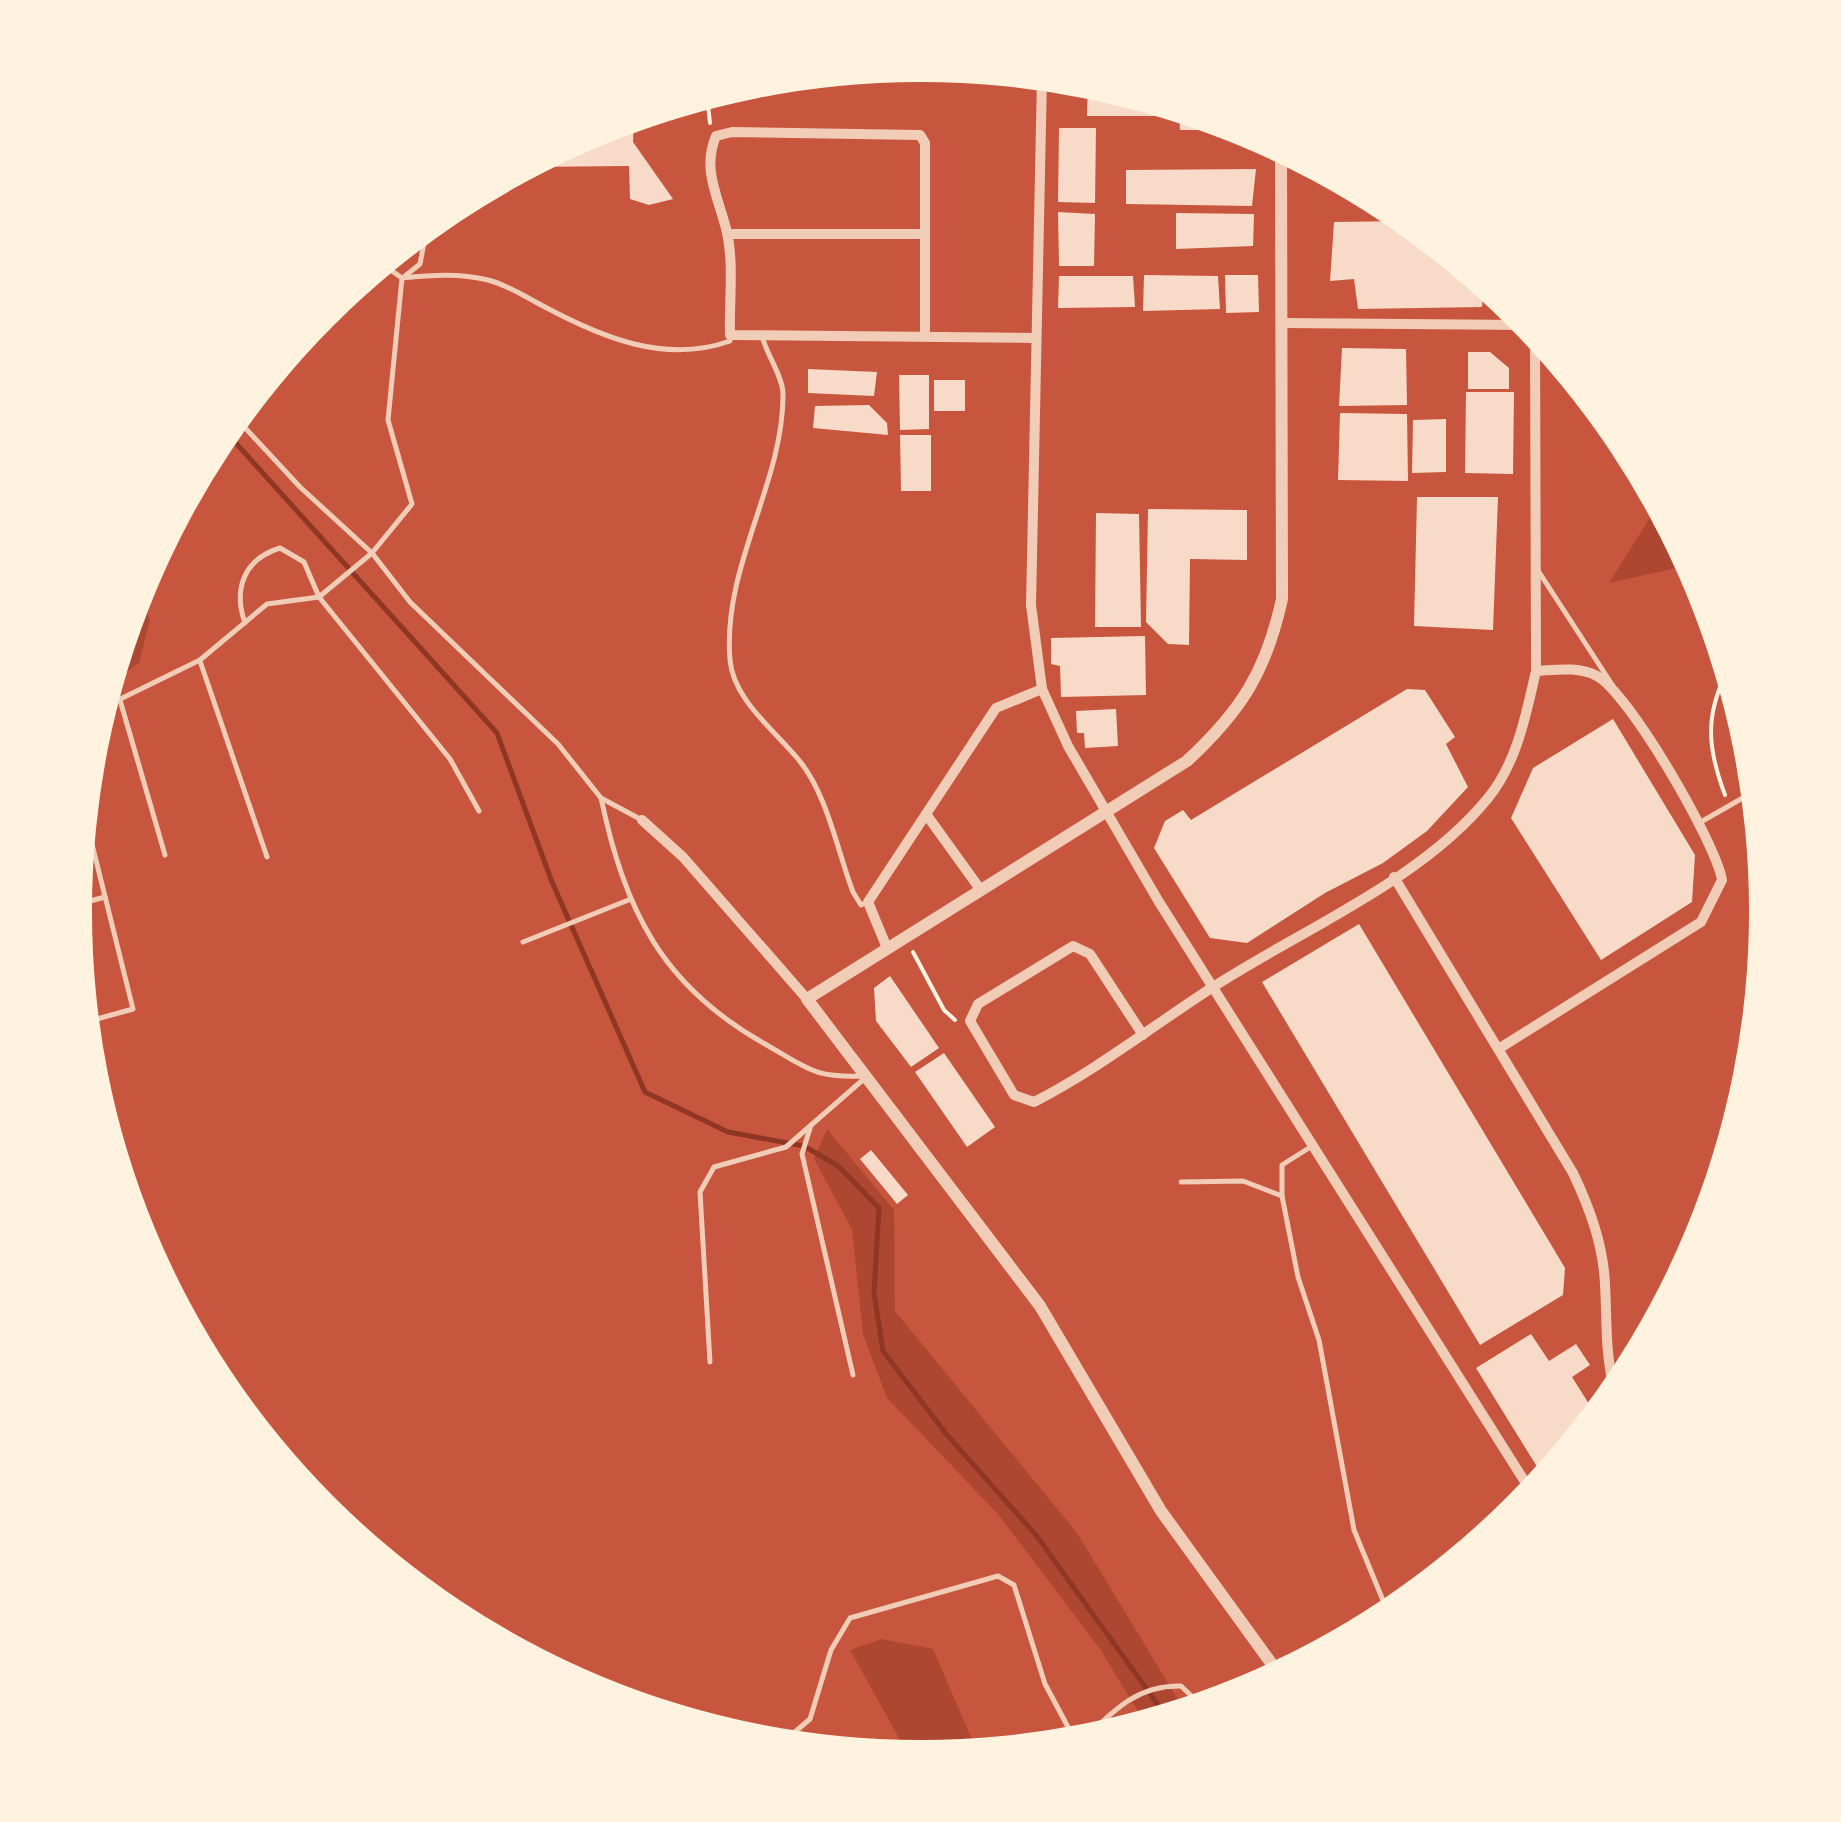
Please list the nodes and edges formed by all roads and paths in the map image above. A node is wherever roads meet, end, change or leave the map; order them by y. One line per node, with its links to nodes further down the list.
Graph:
1 (1042, 92): 15 (street)
2 (708, 111): 3 (path)
3 (716, 136): 5 (street); 6 (street)
4 (1281, 165): 10 (street)
5 (728, 234): 6 (street); 12 (street)
6 (923, 234): 13 (street)
7 (423, 249): 9 (lane)
8 (394, 272): 9 (lane)
9 (402, 278): 12 (lane); 18 (lane)
10 (1284, 323): 11 (street); 32 (street)
11 (1505, 324)
12 (730, 335): 14 (street)
13 (926, 335): 14 (street); 15 (street)
14 (762, 336): 44 (lane)
15 (1036, 338): 24 (street)
16 (1535, 356): 19 (street)
17 (247, 430): 18 (lane)
18 (372, 552): 20 (lane); 28 (lane)
19 (1536, 567): 23 (street); 26 (lane)
20 (319, 597): 21 (lane); 21 (lane); 31 (lane)
21 (245, 623): 22 (lane)
22 (200, 660): 27 (lane); 38 (lane)
23 (1536, 671): 26 (street); 39 (street)
24 (1042, 688): 32 (street); 33 (street)
25 (1718, 688): 30 (path)
26 (1620, 696): 35 (street)
27 (120, 700): 37 (lane)
28 (600, 798): 34 (lane); 42 (lane)
29 (1741, 798): 30 (lane)
30 (1729, 806): 35 (lane)
31 (479, 811)
32 (1107, 811): 40 (street); 48 (street)
33 (926, 814): 40 (street); 44 (street)
34 (642, 820): 49 (street)
35 (1699, 823): 53 (street)
36 (94, 854): 41 (lane)
37 (165, 855)
38 (267, 857)
39 (1394, 877): 48 (street); 53 (street)
40 (980, 888): 45 (street)
41 (105, 897): 43 (lane); 50 (lane)
42 (632, 899): 46 (lane); 54 (lane)
43 (92, 900)
44 (868, 902): 47 (street)
45 (904, 937): 47 (street); 52 (path)
46 (523, 942)
47 (887, 948): 49 (street)
48 (1213, 987): 51 (street); 56 (street)
49 (807, 1000): 54 (street)
50 (99, 1018)
51 (1142, 1034): 52 (street); 52 (street)
52 (977, 1040)
53 (1500, 1048): 60 (street)
54 (868, 1076): 55 (lane); 64 (street)
55 (812, 1122): 59 (lane); 61 (lane)
56 (1312, 1146): 58 (lane); 62 (street)
57 (1181, 1182): 58 (lane)
58 (1282, 1196): 63 (lane)
59 (710, 1362)
60 (1611, 1368)
61 (853, 1375)
62 (1523, 1479)
63 (1382, 1599)
64 (1270, 1662)
65 (1190, 1695): 66 (lane)
66 (1105, 1718)
67 (1070, 1726): 68 (lane)
68 (797, 1730)

